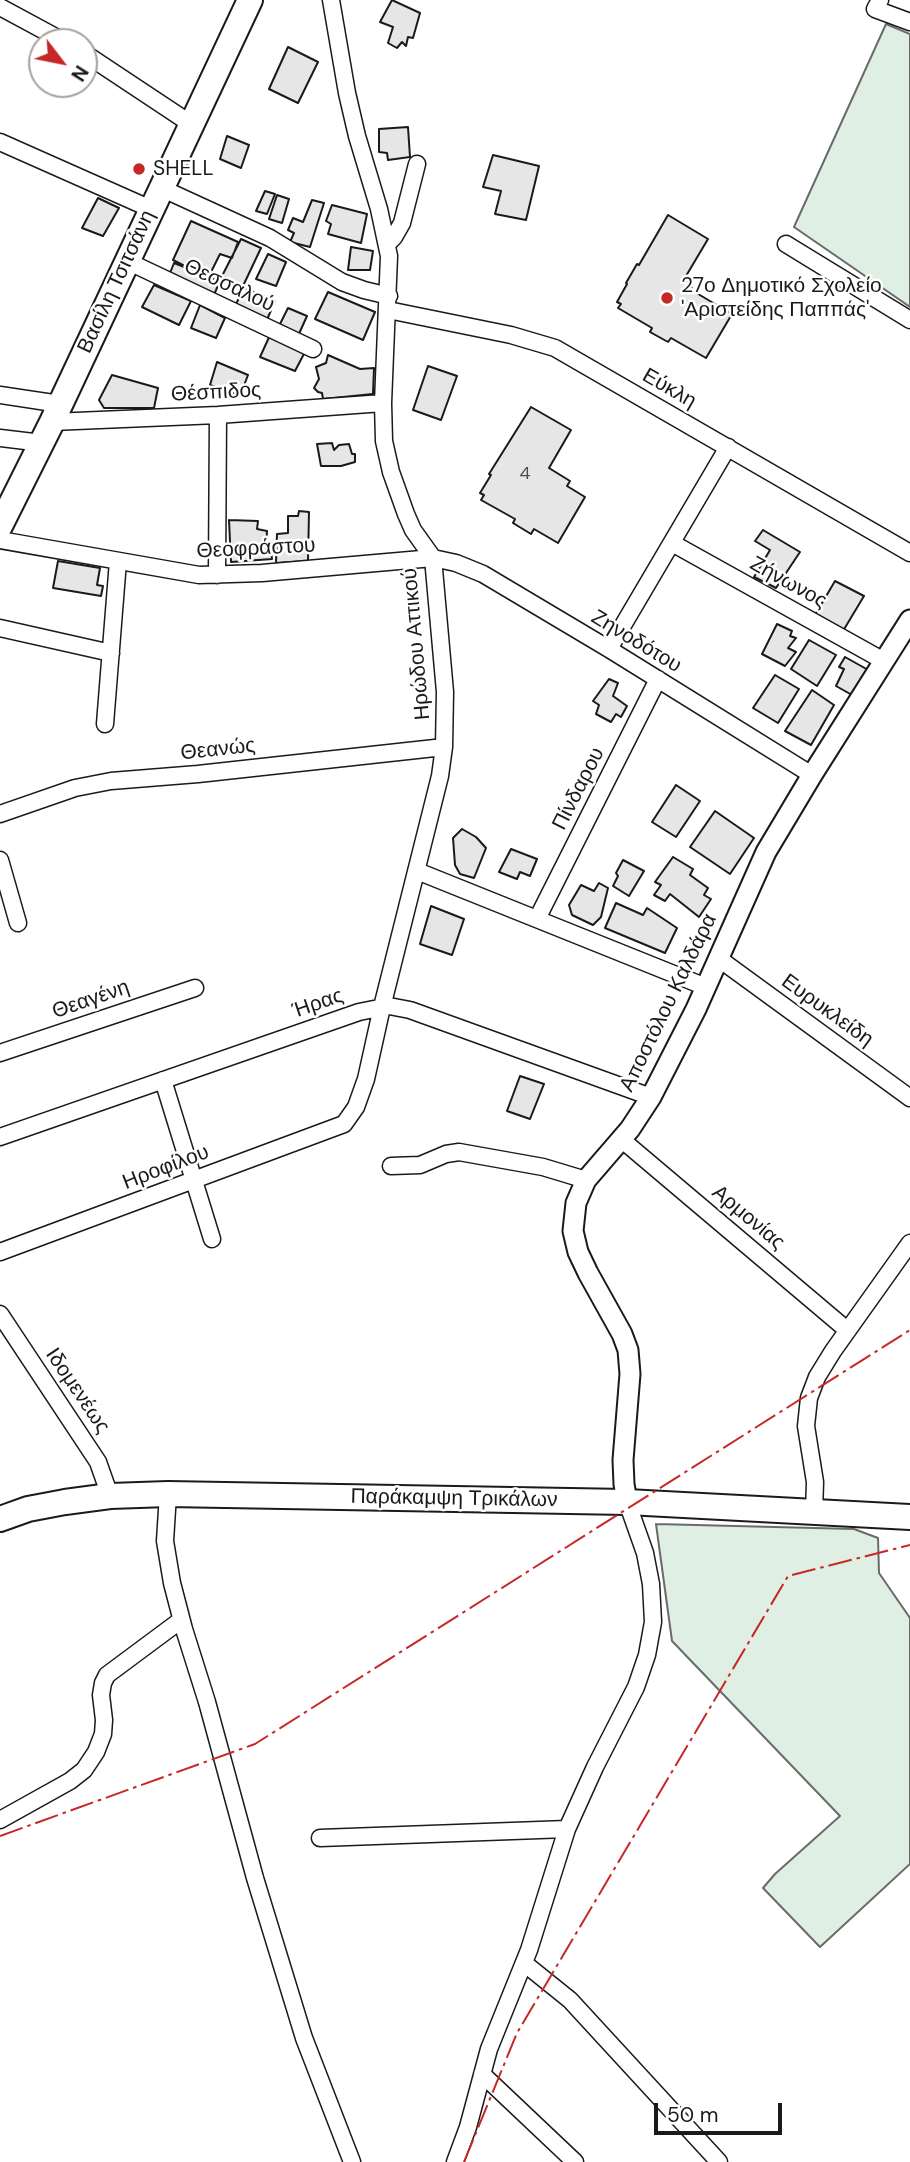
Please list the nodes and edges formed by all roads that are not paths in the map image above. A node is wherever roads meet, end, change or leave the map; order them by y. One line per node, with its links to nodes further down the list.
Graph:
1 (250, 0): 8 (main road, Βασίλη Τσιτσάνη)
2 (331, 0): 12 (street, Ηρώδου Αττικού)
3 (878, 4): 5 (street)
4 (0, 7): 6 (street)
5 (910, 22)
6 (39, 28)
7 (98, 62): 8 (street)
8 (191, 124): 11 (main road, Βασίλη Τσιτσάνη)
9 (0, 142): 11 (street, Εύκλη)
10 (417, 163): 12 (street)
11 (156, 198): 14 (main road, Βασίλη Τσιτσάνη); 15 (street, Εύκλη)
12 (387, 244): 15 (street, Ηρώδου Αττικού)
13 (786, 244): 16 (street)
14 (127, 261): 17 (street, Θεσσαλού); 21 (main road, Βασίλη Τσιτσάνη)
15 (388, 303): 19 (street, Ηρώδου Αττικού); 23 (street, Εύκλη)
16 (910, 320)
17 (313, 349)
18 (0, 395): 21 (street)
19 (383, 402): 20 (street, Θέσπιδος); 27 (street, Ηρώδου Αττικού)
20 (218, 415): 21 (street, Θέσπιδος); 29 (street)
21 (51, 423): 22 (street); 24 (main road, Βασίλη Τσιτσάνη)
22 (0, 438)
23 (728, 447): 25 (street); 26 (street, Εύκλη)
24 (0, 529): 28 (street, Θεοφράστου)
25 (672, 543): 32 (street); 34 (street, Ζήνωνος)
26 (910, 553)
27 (433, 558): 29 (street, Θεοφράστου); 32 (street, Ζηνοδότου); 37 (street, Ηρώδου Αττικού)
28 (118, 561): 29 (street, Θεοφράστου); 33 (street)
29 (217, 575)
30 (910, 620): 34 (street, Αποστόλου Καλδάρα)
31 (0, 628): 33 (street)
32 (609, 649): 35 (street, Ζηνοδότου)
33 (111, 653): 36 (street)
34 (884, 661): 38 (street, Αποστόλου Καλδάρα)
35 (657, 679): 38 (street, Ζηνοδότου); 42 (street, Πίνδαρου)
36 (105, 724)
37 (444, 747): 39 (street, Θεανώς); 41 (street, Ηρώδου Αττικού)
38 (812, 775): 44 (street, Αποστόλου Καλδάρα)
39 (0, 814)
40 (0, 860): 43 (street)
41 (417, 870): 42 (street); 47 (street, Ηρώδου Αττικού)
42 (537, 919): 45 (street)
43 (18, 923)
44 (718, 958): 45 (street, Αποστόλου Καλδάρα); 51 (street, Ευρυκλείδη)
45 (706, 987): 50 (street, Αποστόλου Καλδάρα)
46 (195, 988): 48 (street, Θεαγένη)
47 (382, 1007): 49 (street, Ήρας); 50 (street, Ήρας); 52 (street, Ηρώδου Αττικού)
48 (0, 1053)
49 (163, 1080): 53 (street, Ήρας); 56 (street)
50 (651, 1097): 54 (street, Αποστόλου Καλδάρα)
51 (910, 1098)
52 (347, 1121): 56 (street, Ηροφίλου)
53 (0, 1137)
54 (621, 1139): 57 (street, Αποστόλου Καλδάρα); 62 (street, Αρμονίας)
55 (391, 1166): 57 (street)
56 (193, 1180): 58 (street); 60 (street, Ηροφίλου)
57 (586, 1180): 65 (street, Αποστόλου Καλδάρα)
58 (212, 1239)
59 (910, 1243): 62 (street)
60 (0, 1252)
61 (0, 1314): 64 (street, Ιδομενέως)
62 (847, 1329): 66 (street)
63 (168, 1494): 64 (main road, Παράκαμψη Τρικάλων); 65 (main road, Παράκαμψη Τρικάλων); 69 (street)
64 (110, 1496): 68 (main road, Παράκαμψη Τρικάλων)
65 (627, 1502): 66 (main road, Παράκαμψη Τρικάλων); 71 (street)
66 (814, 1512): 67 (main road, Παράκαμψη Τρικάλων)
67 (910, 1517)
68 (0, 1519)
69 (181, 1620): 70 (street); 75 (street)
70 (0, 1820)
71 (567, 1829): 72 (street); 73 (street)
72 (320, 1838)
73 (524, 1963): 74 (street); 78 (street)
74 (482, 2074): 76 (street); 77 (street)
75 (352, 2162)
76 (456, 2162)
77 (575, 2162)
78 (719, 2162)

